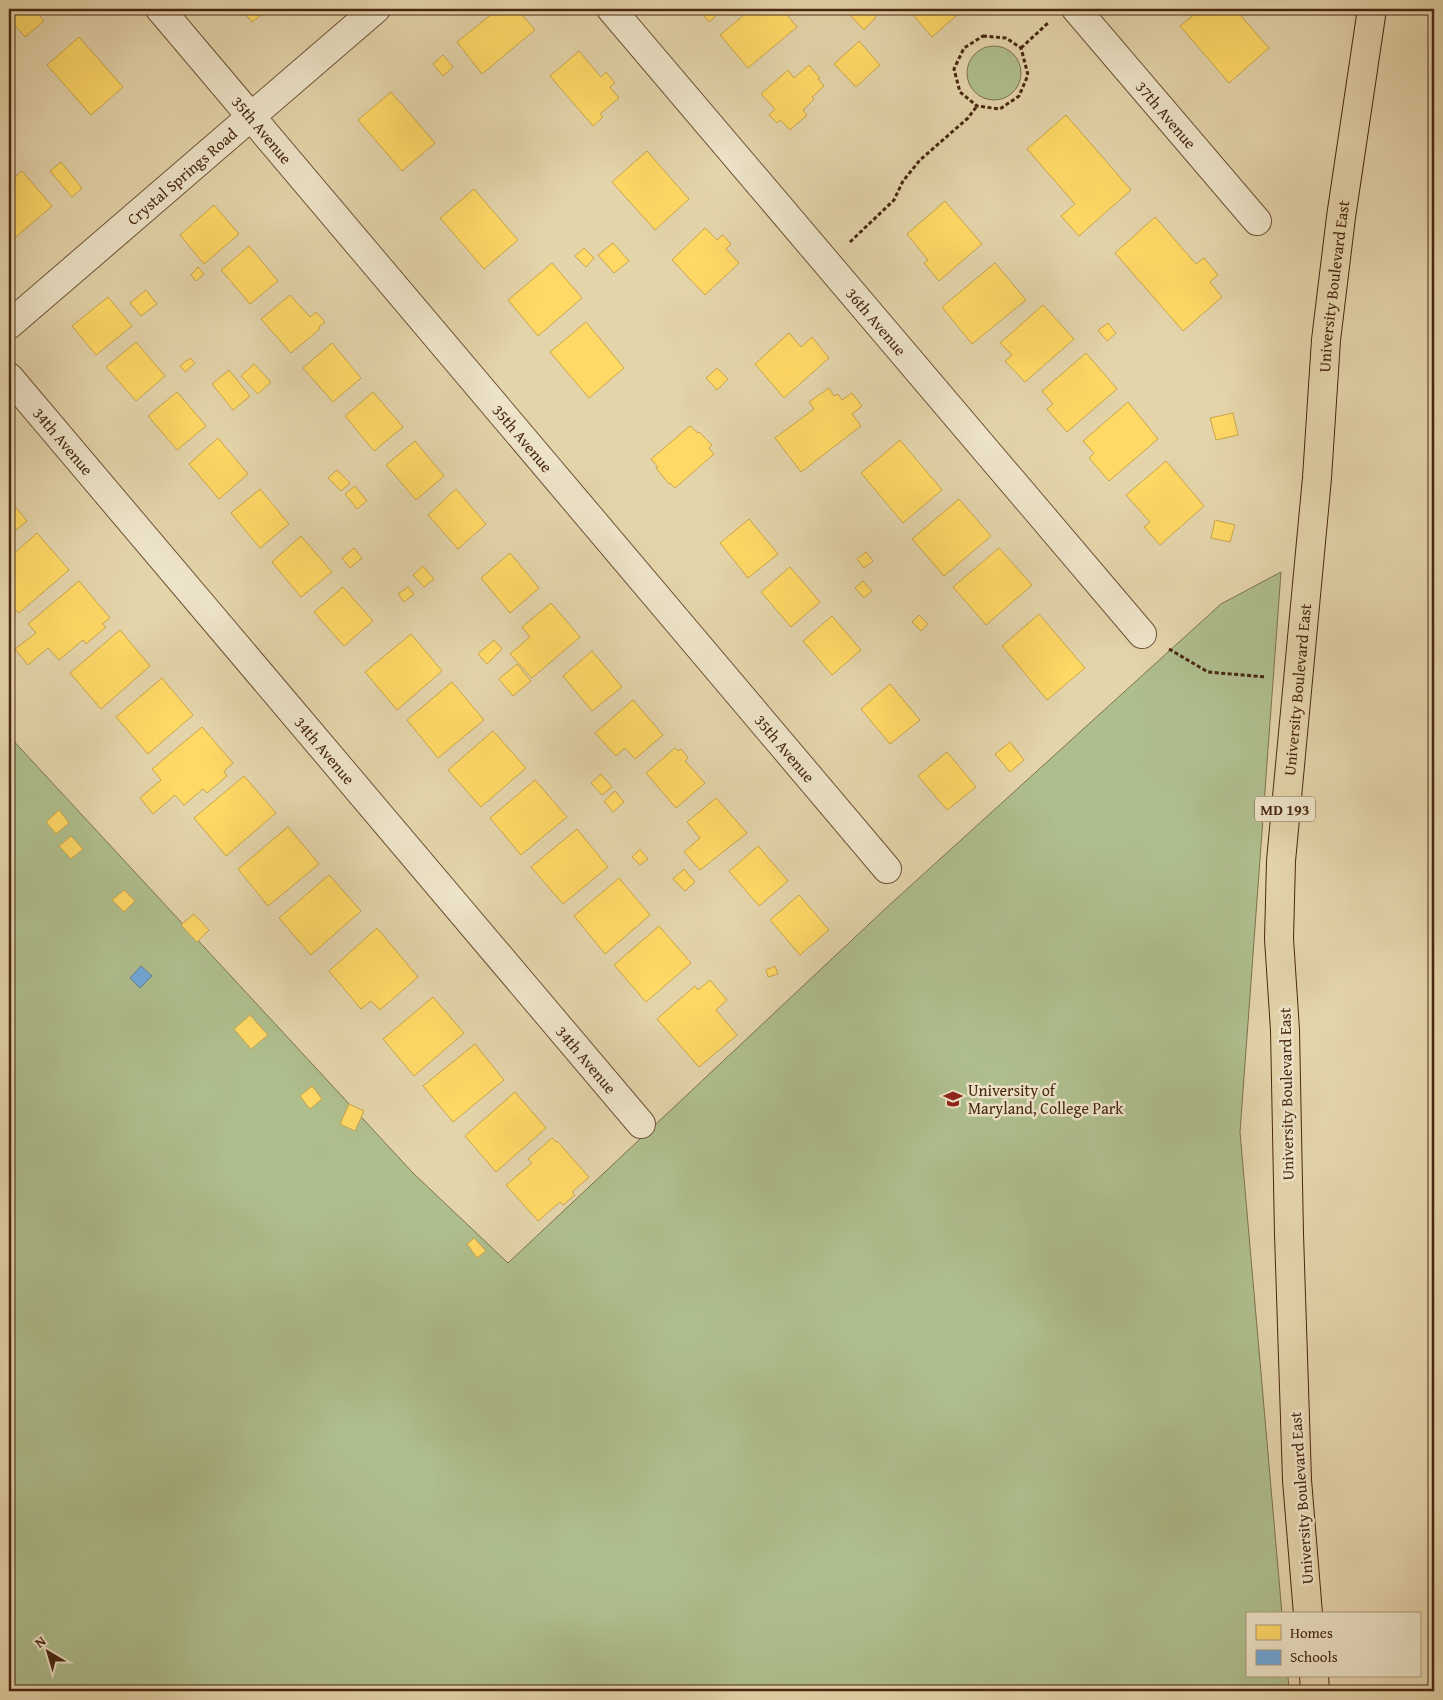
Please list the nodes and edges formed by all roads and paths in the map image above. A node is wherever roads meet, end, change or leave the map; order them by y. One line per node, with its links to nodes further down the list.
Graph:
1 (160, 9): 9 (street, 35th Avenue)
2 (376, 9): 9 (street, Crystal Springs Road)
3 (611, 9): 11 (street, 36th Avenue)
4 (1076, 9): 10 (street, 37th Avenue)
5 (1372, 9): 15 (main road, University Boulevard East / MD 193)
6 (1049, 22): 7 (path)
7 (1022, 48): 8 (path); 8 (path)
8 (977, 106): 11 (path)
9 (251, 117): 12 (street, Crystal Springs Road); 16 (street, 35th Avenue)
10 (1257, 221)
11 (827, 263): 14 (street, 36th Avenue)
12 (9, 325)
13 (9, 377): 17 (street, 34th Avenue)
14 (1142, 634): 15 (path)
15 (1297, 679): 18 (main road, University Boulevard East / MD 193)
16 (887, 869)
17 (641, 1124)
18 (1308, 1612)
19 (1314, 1678): 20 (main road)
20 (1315, 1691)

